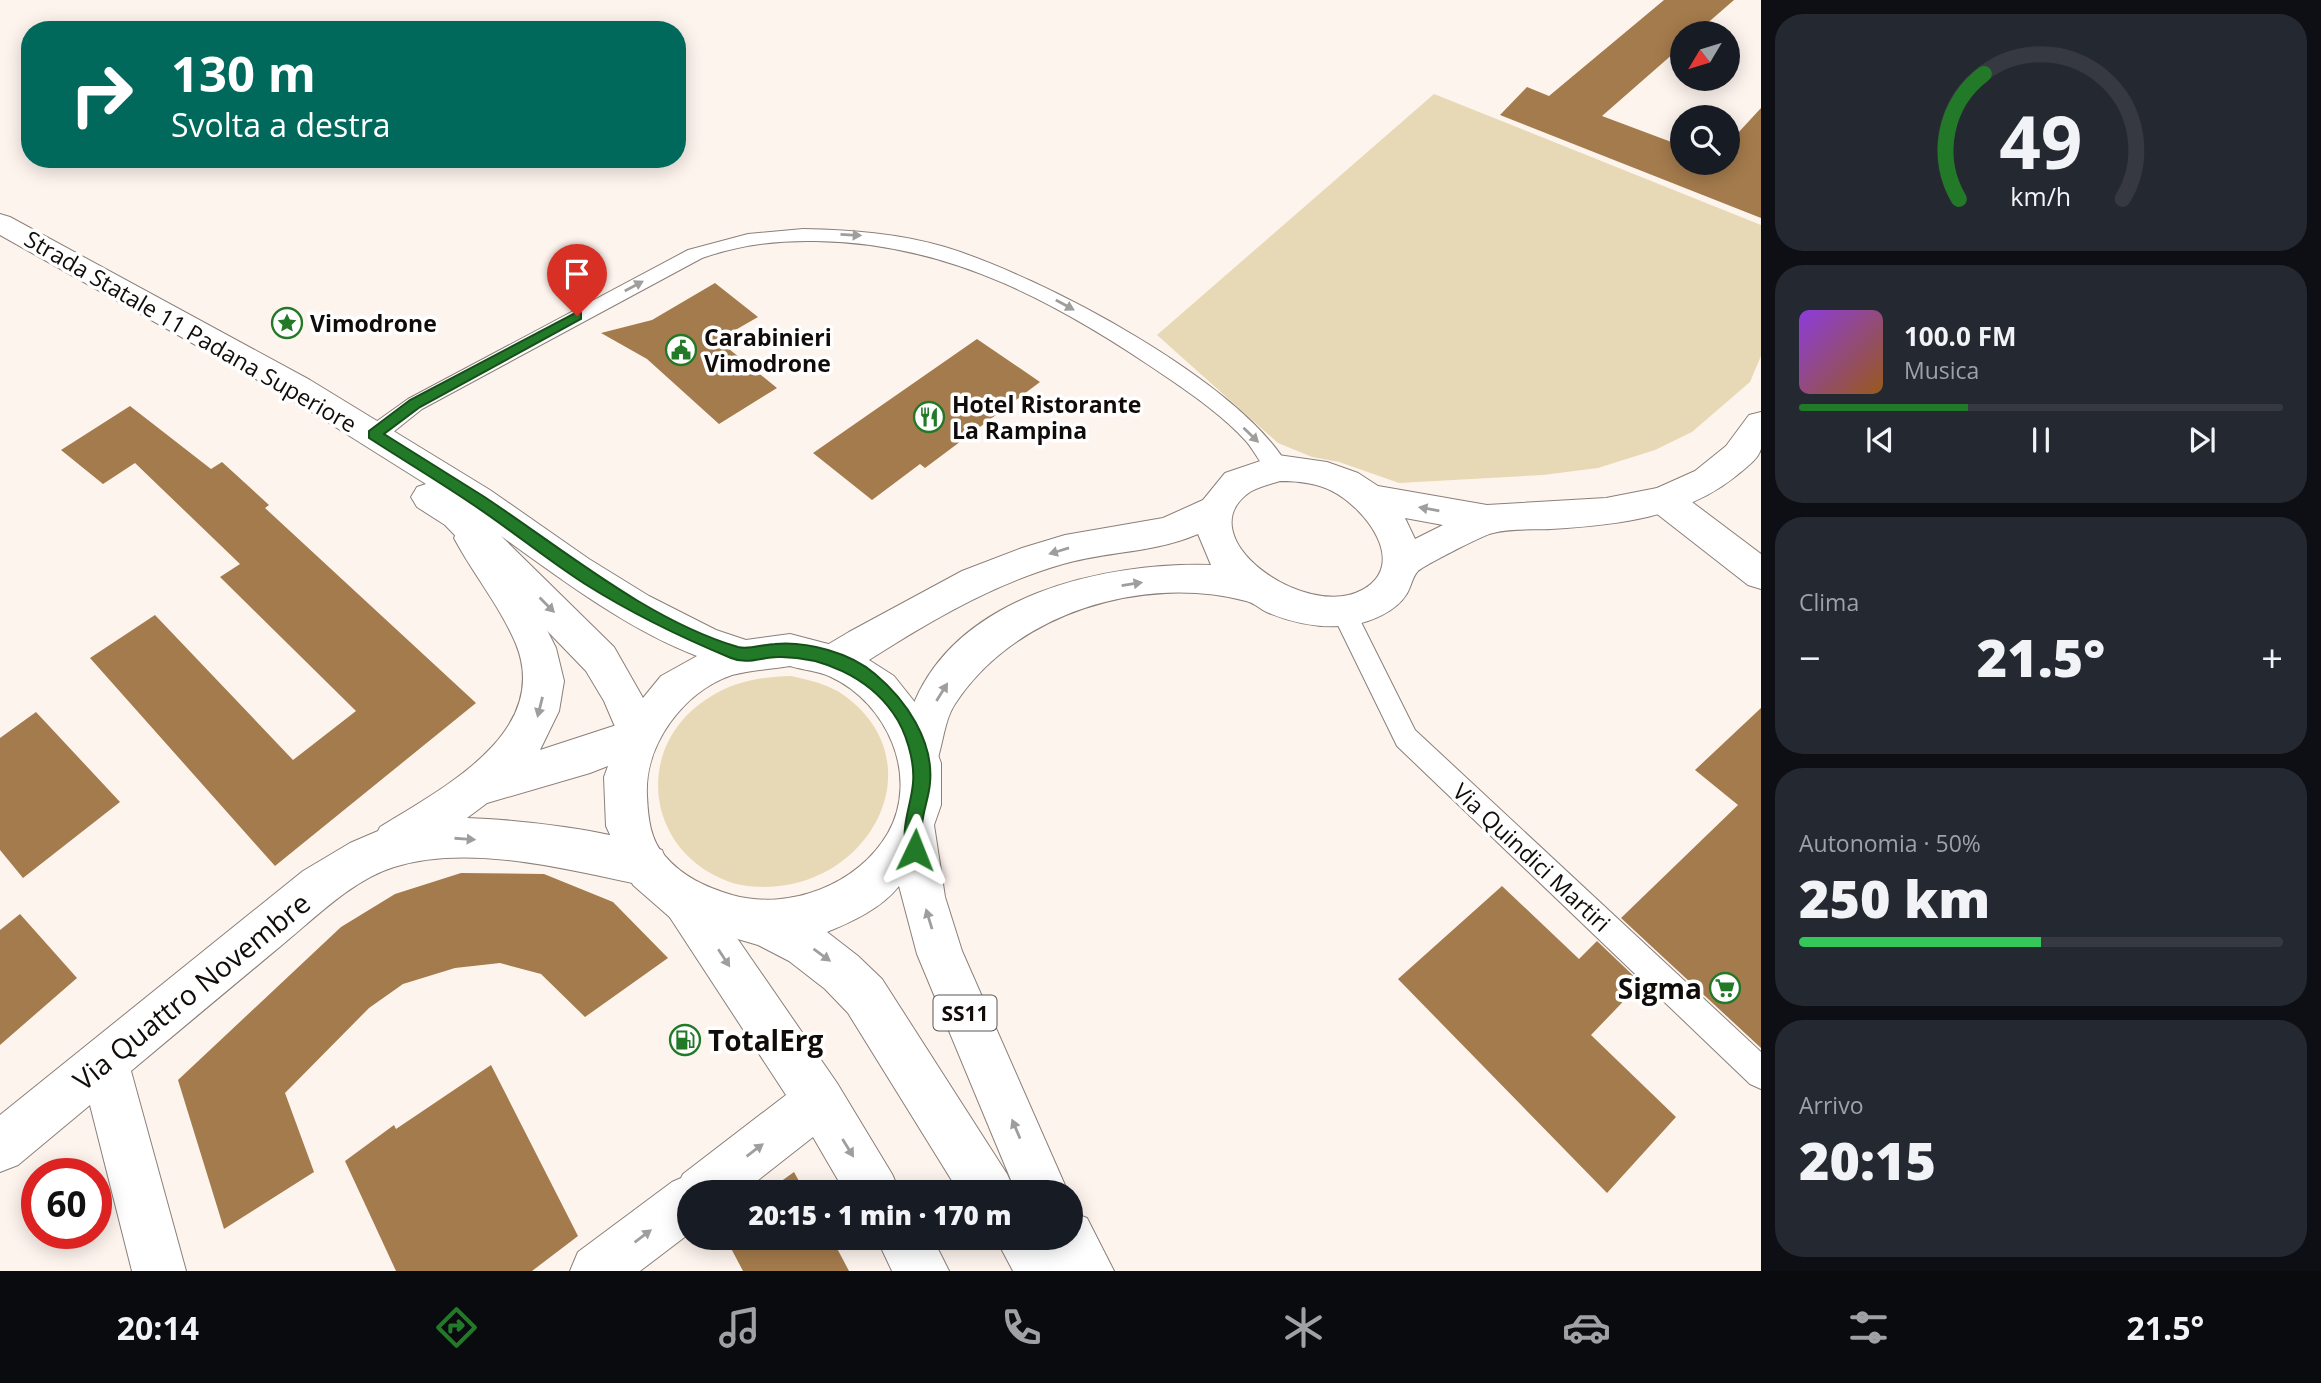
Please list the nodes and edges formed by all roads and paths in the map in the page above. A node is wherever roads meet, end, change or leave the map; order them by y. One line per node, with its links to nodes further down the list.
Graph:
1 (1, 229): 3 (street, Strada Statale 11 Padana Superiore / SS11); 8 (street, Strada Statale 11 Padana Superiore / SS11)
2 (1761, 424): 6 (street)
3 (374, 435): 4 (lane, one-way to 4); 14 (street, Strada Statale 11 Padana Superiore / SS11)
4 (1278, 468): 5 (street); 7 (street)
5 (1370, 498): 9 (street, one-way to 5); 10 (street)
6 (1664, 500): 9 (street); 11 (street)
7 (1218, 508): 12 (street); 15 (street, one-way to 15)
8 (458, 515): 16 (street, Strada Statale 11 Padana Superiore / SS11, one-way to 16); 18 (street, Via Quattro Novembre, one-way to 18)
9 (1487, 519): 10 (street)
10 (1402, 562): 13 (street)
11 (1761, 574)
12 (1252, 587): 13 (street); 17 (street, one-way to 12)
13 (1343, 611): 25 (lane, Via Quindici Martiri)
14 (741, 655): 15 (street, Strada Statale 11 Padana Superiore / SS11); 16 (street, Strada Statale 11 Padana Superiore / SS11)
15 (836, 660): 17 (street, Strada Statale 11 Padana Superiore / SS11)
16 (636, 734): 18 (street, Via Quattro Novembre); 21 (street, Strada Statale 11 Padana Superiore / SS11)
17 (919, 756): 19 (street, Strada Statale 11 Padana Superiore / SS11)
18 (479, 786): 20 (street, Via Quattro Novembre)
19 (913, 827): 23 (street, Strada Statale 11 Padana Superiore / SS11); 31 (street, Strada Statale 11 Padana Superiore / SS11, one-way to 19)
20 (375, 855): 21 (street, Via Quattro Novembre, one-way to 21); 24 (street, Via Quattro Novembre)
21 (646, 865): 22 (street, Strada Statale 11 Padana Superiore / SS11)
22 (685, 901): 23 (street, Strada Statale 11 Padana Superiore / SS11); 26 (street, one-way to 26)
23 (761, 923): 30 (street, Strada Statale 11 Padana Superiore / SS11, one-way to 30)
24 (104, 1062): 27 (street, Via Quattro Novembre); 36 (street)
25 (1761, 1073)
26 (819, 1101): 28 (street, one-way to 26); 29 (street, one-way to 29)
27 (4, 1133)
28 (717, 1180)
29 (867, 1180)
30 (981, 1180)
31 (1037, 1180)
32 (677, 1210): 37 (street, one-way to 32)
33 (910, 1250): 38 (street)
34 (1030, 1250): 39 (street)
35 (1075, 1250): 40 (street)
36 (159, 1271)
37 (597, 1271)
38 (922, 1271)
39 (1045, 1271)
40 (1087, 1271)

